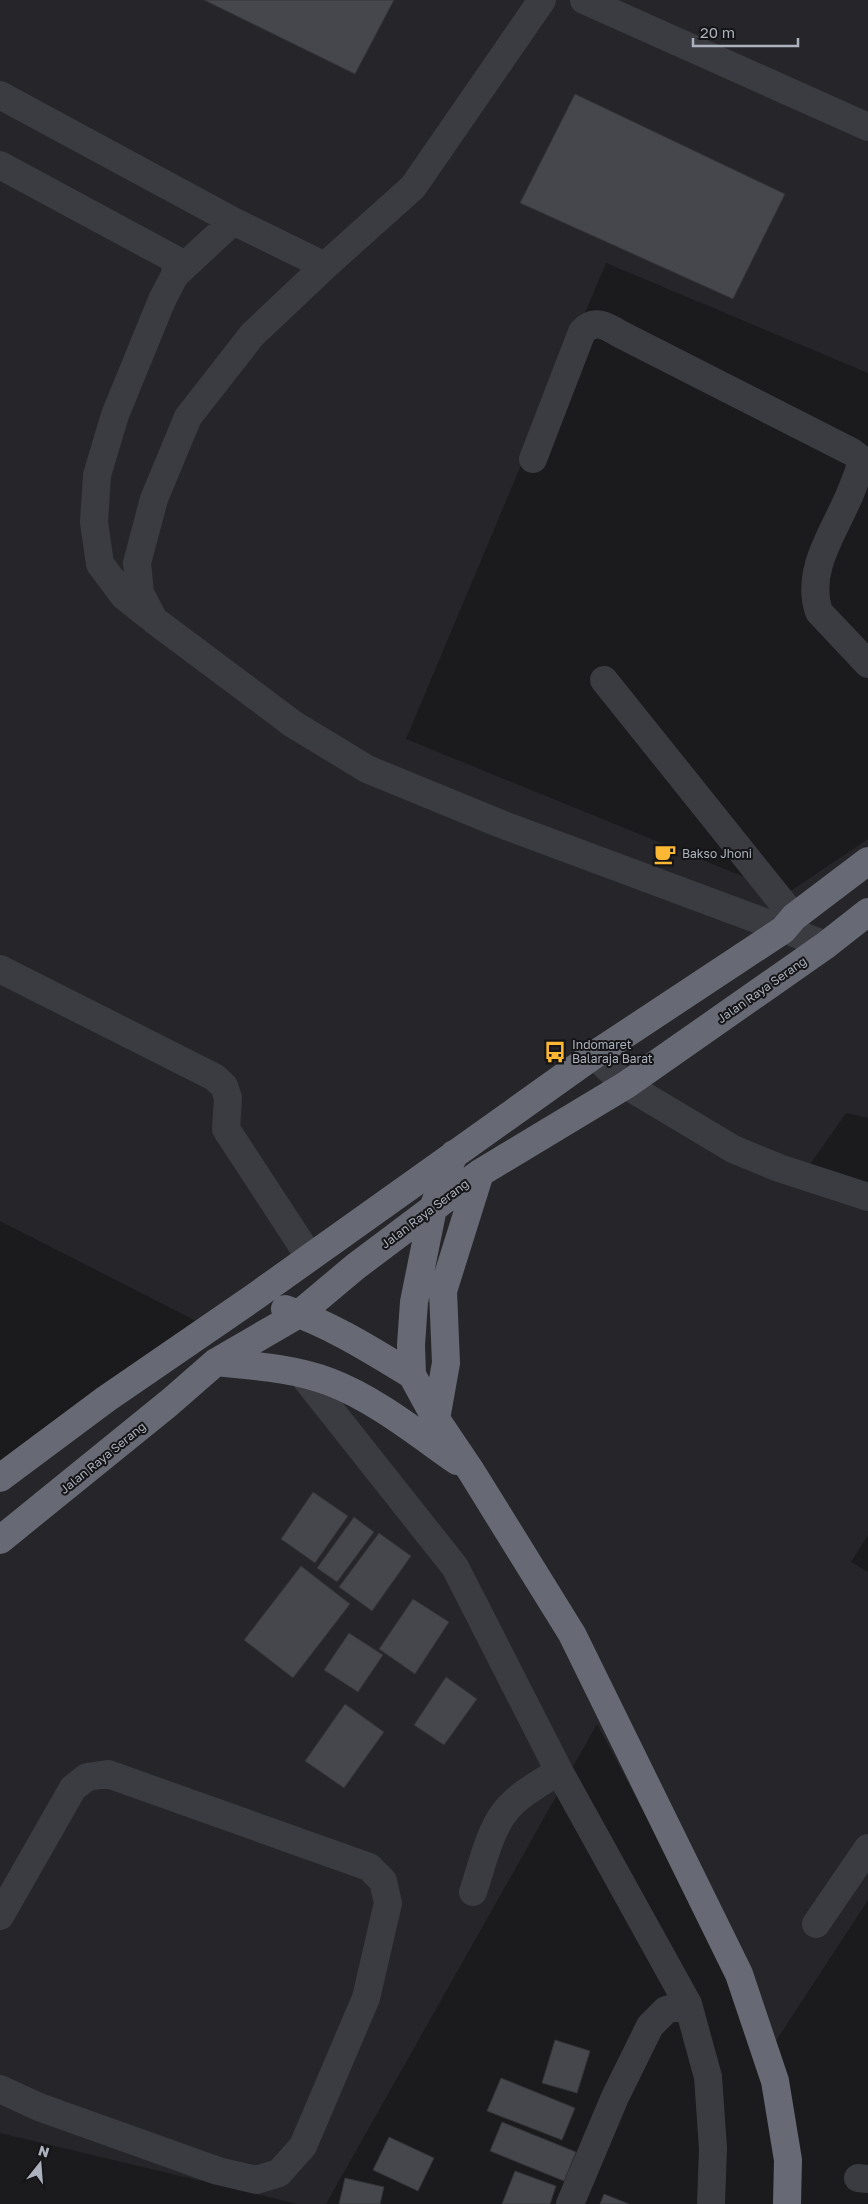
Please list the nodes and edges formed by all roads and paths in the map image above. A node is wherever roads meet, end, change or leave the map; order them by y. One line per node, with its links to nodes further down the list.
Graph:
1 (542, 0): 7 (street)
2 (584, 0): 4 (street)
3 (0, 95): 6 (street)
4 (868, 126)
5 (0, 165): 8 (street)
6 (233, 221): 7 (street); 8 (street)
7 (325, 266): 10 (street)
8 (175, 275): 10 (street)
9 (533, 459): 11 (street)
10 (154, 620): 15 (street)
11 (868, 664)
12 (604, 680): 15 (street)
13 (868, 861): 15 (highway)
14 (868, 912): 16 (highway, Jalan Raya Serang)
15 (789, 923): 16 (street); 18 (highway)
16 (826, 945): 19 (highway, Jalan Raya Serang)
17 (0, 969): 24 (street)
18 (594, 1055): 19 (street); 20 (highway)
19 (626, 1085): 21 (highway, Jalan Raya Serang); 22 (street)
20 (454, 1154): 23 (highway); 24 (highway)
21 (480, 1173): 23 (highway, Jalan Raya Serang); 30 (highway)
22 (868, 1198)
23 (433, 1208): 26 (highway, Jalan Raya Serang); 29 (highway)
24 (309, 1256): 25 (highway)
25 (253, 1298): 26 (highway); 32 (highway)
26 (299, 1314): 27 (highway, Jalan Raya Serang); 29 (highway)
27 (216, 1362): 28 (highway); 33 (highway, Jalan Raya Serang)
28 (302, 1374): 31 (highway); 34 (street)
29 (412, 1375): 30 (highway)
30 (436, 1419): 31 (highway)
31 (471, 1471): 43 (highway)
32 (0, 1478)
33 (0, 1540)
34 (559, 1771): 36 (street); 39 (street)
35 (868, 1848): 38 (street)
36 (473, 1892)
37 (0, 1916): 40 (street)
38 (816, 1924)
39 (688, 2004): 41 (street); 42 (street)
40 (0, 2089)
41 (570, 2204)
42 (711, 2204)
43 (787, 2204)

